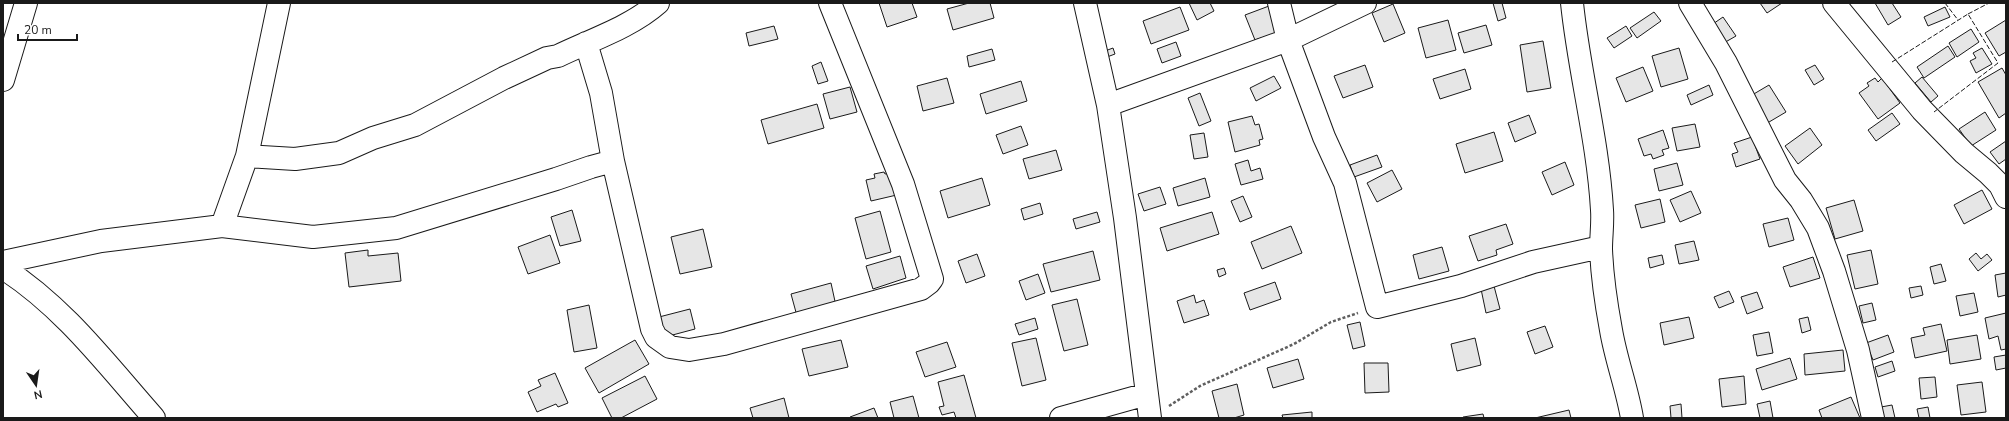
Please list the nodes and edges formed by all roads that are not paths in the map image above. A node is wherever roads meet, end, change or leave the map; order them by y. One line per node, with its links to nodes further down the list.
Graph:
1 (26, 3): 13 (street)
2 (279, 3): 15 (street)
3 (658, 3): 12 (street)
4 (830, 3): 16 (street)
5 (1085, 3): 14 (street)
6 (1280, 3): 11 (street)
7 (1365, 3): 11 (street)
8 (1572, 3): 19 (street)
9 (1690, 3): 27 (street)
10 (1834, 3): 17 (street)
11 (1288, 40): 14 (street); 19 (street)
12 (586, 43): 15 (street); 16 (street)
13 (3, 80)
14 (1108, 105): 22 (street)
15 (247, 156): 18 (street)
16 (613, 162): 18 (street)
17 (2006, 197)
18 (222, 226): 20 (street)
19 (1601, 247): 26 (street)
20 (3, 262)
21 (3, 268): 24 (street)
22 (1147, 394): 23 (street); 25 (street)
23 (1150, 417)
24 (154, 418)
25 (1061, 418)
26 (1632, 418)
27 (1873, 418)

